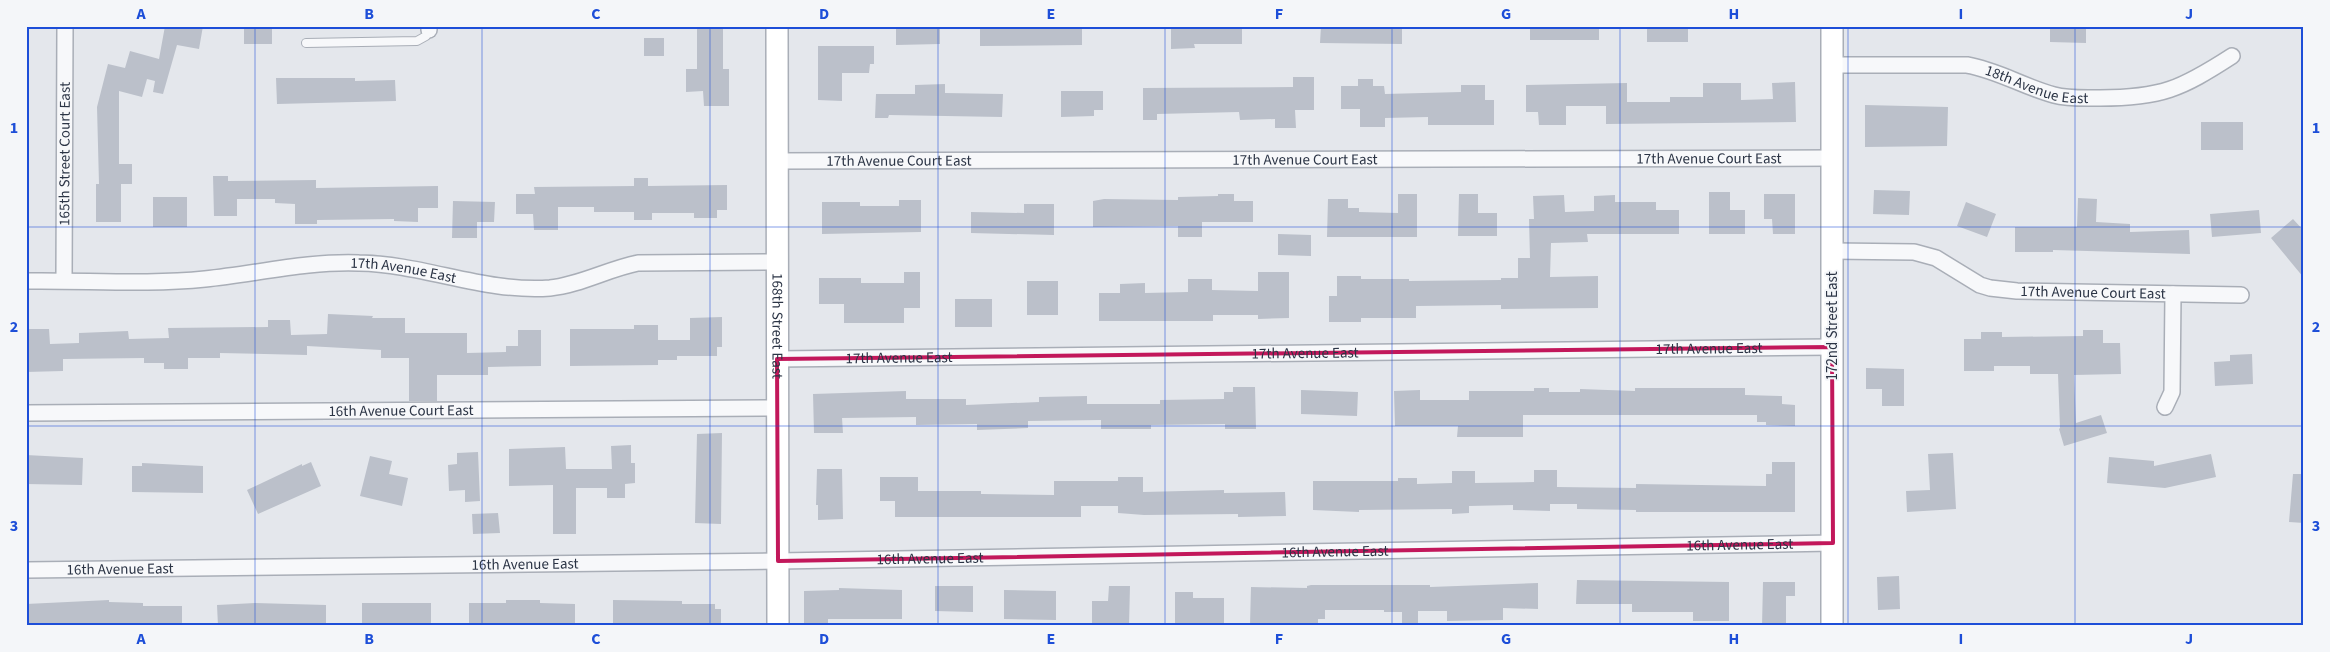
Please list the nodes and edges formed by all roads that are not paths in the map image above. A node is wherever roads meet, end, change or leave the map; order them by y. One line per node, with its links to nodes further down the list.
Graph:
1 (65, 26): 12 (street, 165th Street Court East)
2 (777, 26): 9 (street, 168th Street East)
3 (1832, 26): 7 (street, 172nd Street East)
4 (429, 28): 5 (lane)
5 (306, 43)
6 (2232, 56): 7 (street, 18th Avenue East)
7 (1832, 65): 8 (street, 172nd Street East)
8 (1833, 158): 9 (street, 17th Avenue Court East); 10 (street, 172nd Street East)
9 (777, 161): 11 (street, 168th Street East)
10 (1833, 251): 14 (street, 17th Avenue Court East); 16 (street, 172nd Street East)
11 (777, 262): 12 (street, 17th Avenue East); 17 (street, 168th Street East)
12 (64, 280): 13 (street, 17th Avenue East)
13 (26, 281)
14 (2173, 294): 15 (street, 17th Avenue Court East); 18 (street)
15 (2241, 295)
16 (1832, 347): 17 (street, 17th Avenue East); 21 (street, 172nd Street East)
17 (777, 359): 19 (street, 168th Street East)
18 (2165, 407)
19 (776, 408): 20 (street, 16th Avenue Court East); 22 (street, 168th Street East)
20 (26, 413)
21 (1833, 543): 22 (street, 16th Avenue East); 25 (street, 172nd Street East)
22 (778, 561): 23 (street, 16th Avenue East); 24 (street, 168th Street East)
23 (26, 570)
24 (778, 626)
25 (1832, 626)

